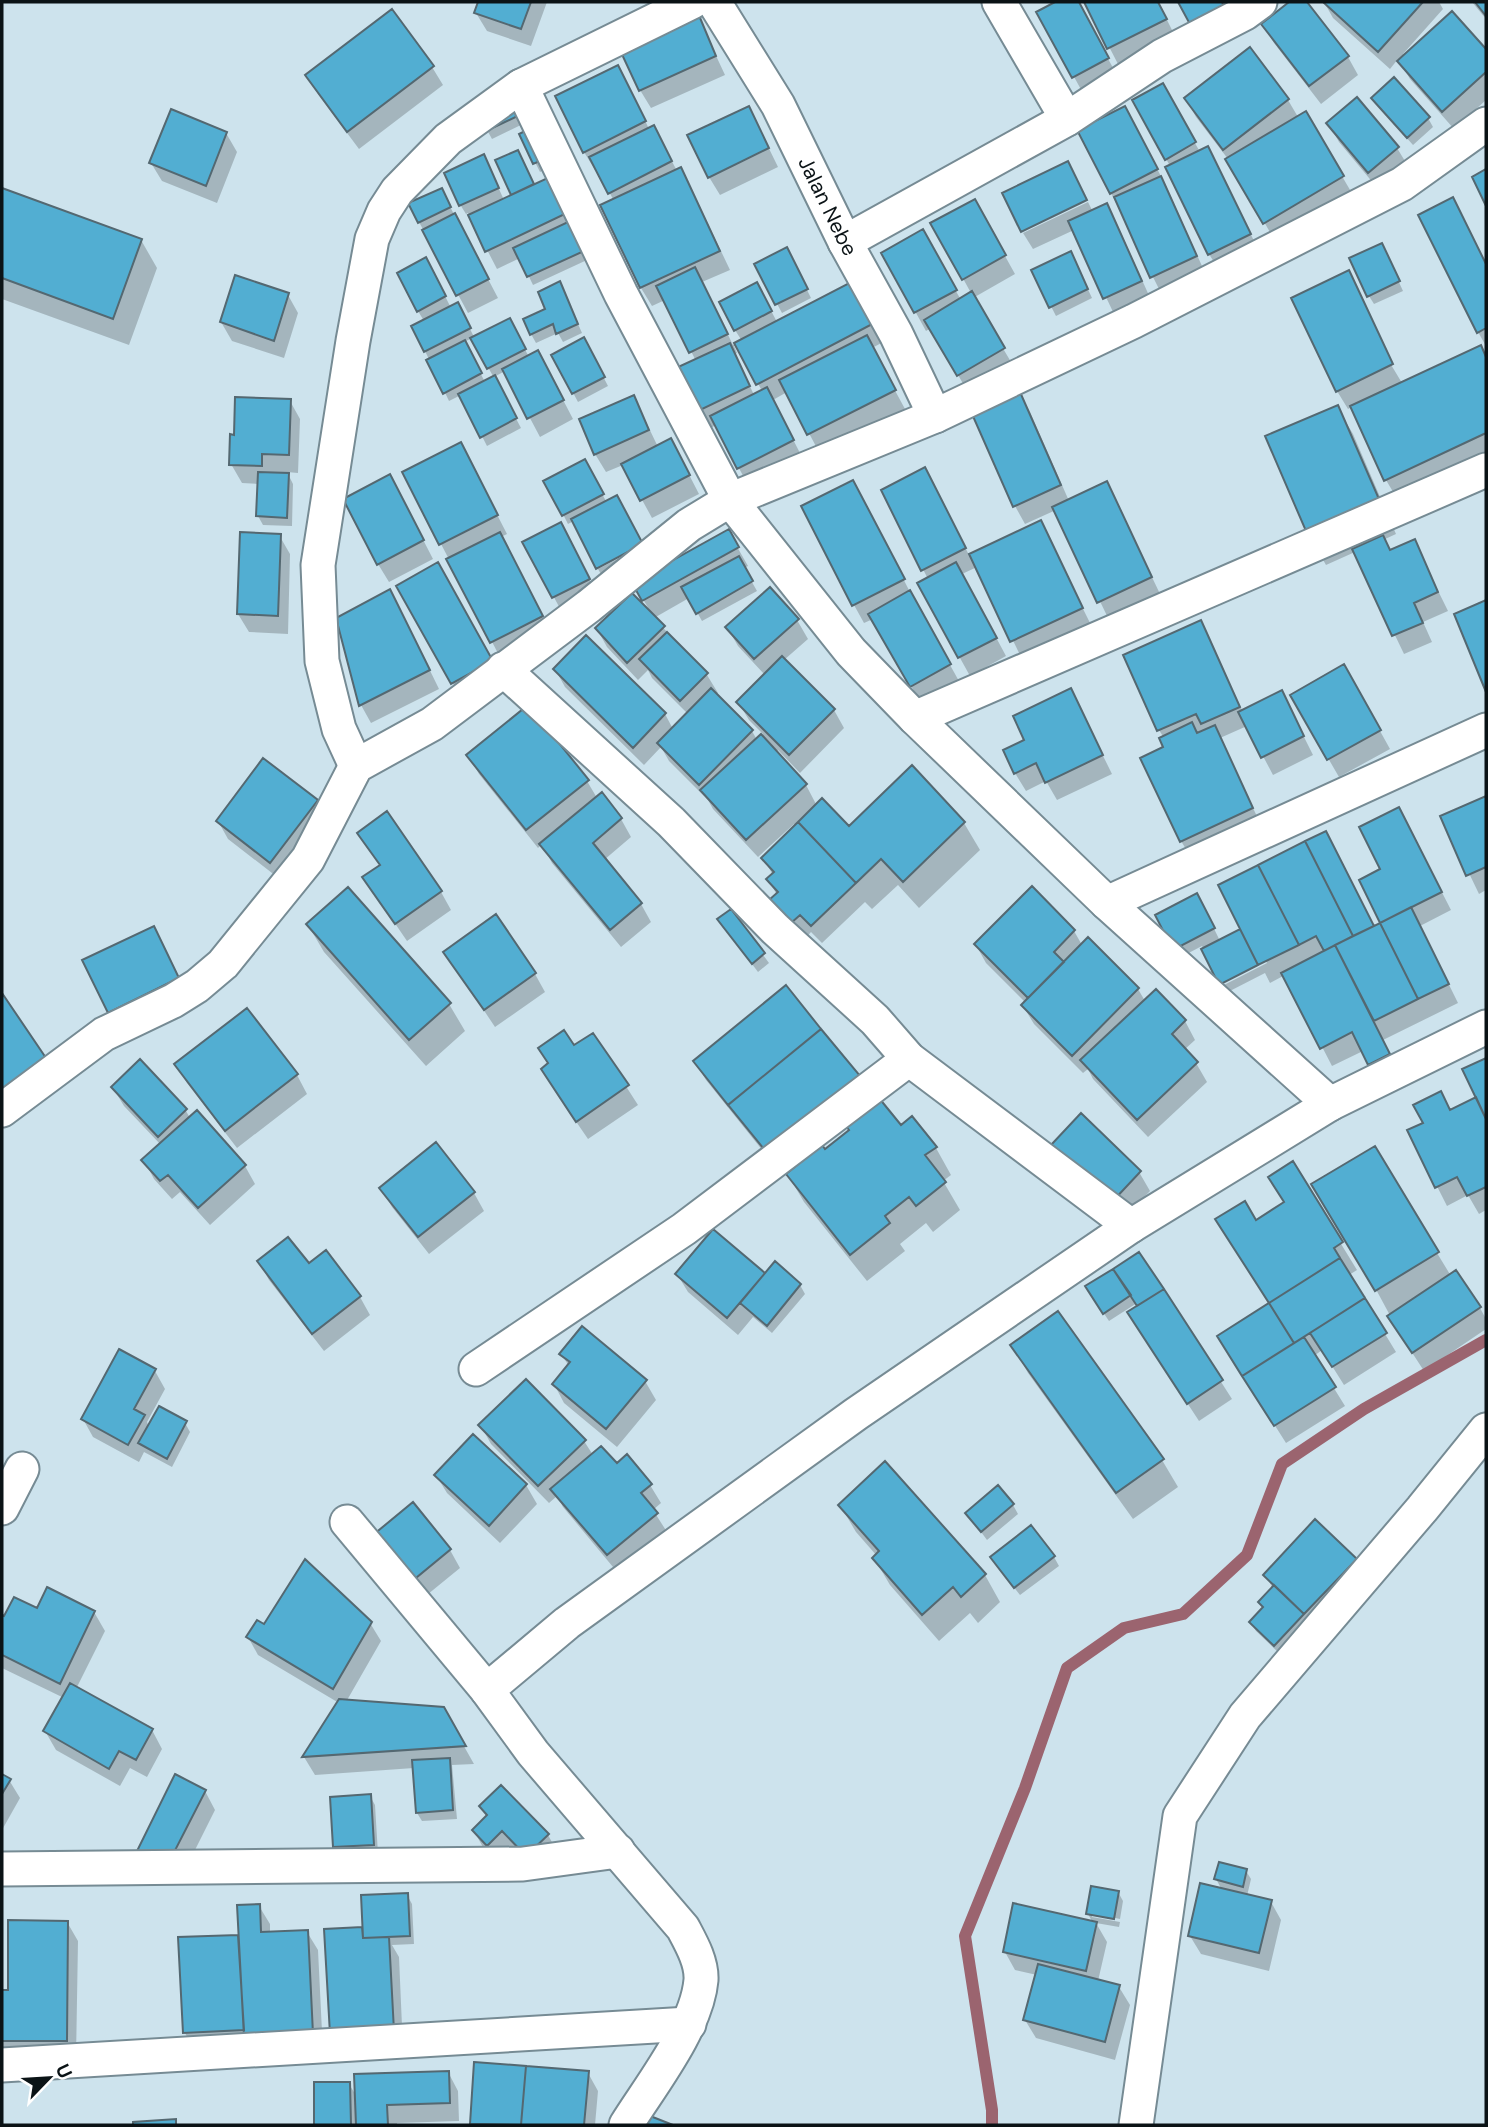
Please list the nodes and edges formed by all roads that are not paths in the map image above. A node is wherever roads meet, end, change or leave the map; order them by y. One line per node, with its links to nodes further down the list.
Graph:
1 (692, 2): 5 (street)
2 (714, 2): 8 (street, Jalan Nebe)
3 (999, 2): 6 (street)
4 (1260, 2): 6 (street)
5 (521, 86): 11 (street); 15 (street)
6 (1067, 119): 8 (street)
7 (1486, 124): 9 (street)
8 (845, 242): 9 (street, Jalan Nebe)
9 (935, 416): 11 (street)
10 (1486, 470): 13 (street)
11 (730, 500): 12 (street); 13 (street)
12 (503, 669): 15 (street); 18 (street)
13 (915, 718): 16 (street)
14 (1486, 730): 16 (street)
15 (356, 766): 20 (street)
16 (1108, 903): 19 (street)
17 (1486, 1027): 19 (street)
18 (909, 1059): 21 (street); 22 (street)
19 (1330, 1104): 21 (street)
20 (2, 1110)
21 (1131, 1226): 27 (street)
22 (476, 1369)
23 (1486, 1430): 33 (street)
24 (22, 1469): 25 (street)
25 (2, 1508)
26 (347, 1522): 27 (street)
27 (487, 1690): 28 (street)
28 (618, 1851): 29 (street); 30 (street)
29 (2, 1870)
30 (689, 2024): 31 (street); 32 (street)
31 (2, 2066)
32 (626, 2125)
33 (1136, 2125)

